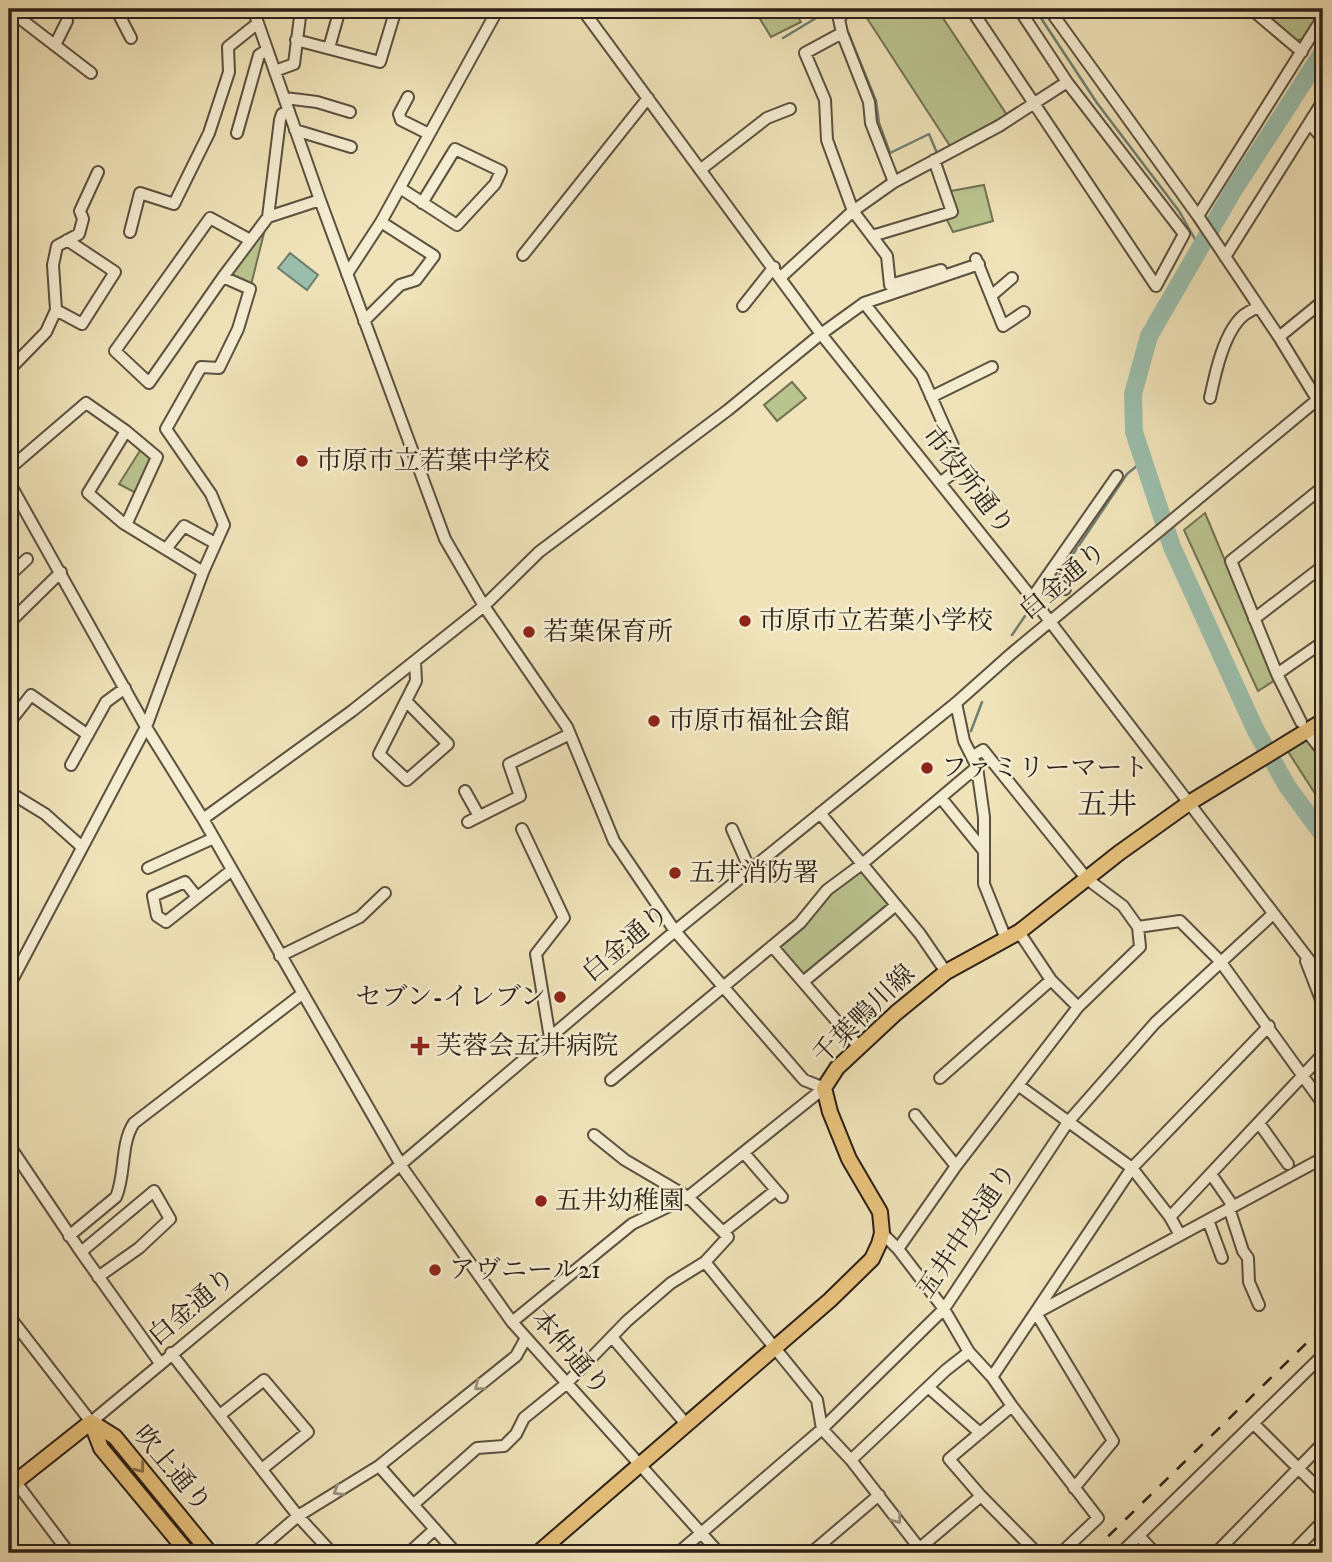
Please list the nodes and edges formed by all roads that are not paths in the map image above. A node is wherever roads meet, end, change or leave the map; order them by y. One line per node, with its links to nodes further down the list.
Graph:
1 (116, 9): 18 (street)
2 (253, 9): 16 (street)
3 (301, 9): 19 (street)
4 (340, 9): 21 (street)
5 (396, 9): 21 (street)
6 (582, 9): 29 (street, 市役所通り)
7 (847, 9): 17 (street)
8 (971, 9): 31 (street)
9 (1019, 9): 26 (street)
10 (1049, 9): 35 (street)
11 (1251, 9): 23 (street)
12 (9, 10): 20 (street)
13 (494, 11): 39 (street)
14 (1323, 17): 23 (street)
15 (67, 21): 20 (street)
16 (258, 23): 22 (street); 54 (street)
17 (842, 33): 46 (street); 50 (street)
18 (131, 38)
19 (296, 40): 21 (street); 24 (street)
20 (55, 45): 25 (street)
21 (329, 48)
22 (267, 50): 24 (street); 38 (street)
23 (1301, 52): 51 (street)
24 (275, 71): 28 (street)
25 (91, 73)
26 (1068, 82): 31 (street); 40 (street)
27 (408, 97): 39 (street)
28 (285, 98): 33 (street); 34 (street)
29 (648, 98): 44 (street, 市役所通り); 58 (street)
30 (1323, 101): 36 (street)
31 (1034, 104): 40 (street); 43 (street)
32 (790, 109): 44 (street)
33 (289, 111): 37 (street); 52 (street)
34 (350, 112)
35 (1131, 124): 40 (street); 51 (street)
36 (1310, 124): 41 (street); 59 (street)
37 (295, 130): 42 (street); 48 (street)
38 (237, 133)
39 (429, 134): 47 (street)
40 (1109, 136)
41 (1323, 139)
42 (351, 147)
43 (934, 160): 46 (street); 55 (street)
44 (700, 170): 61 (street, 市役所通り)
45 (98, 172): 56 (street)
46 (894, 182): 50 (street)
47 (400, 188): 49 (street); 53 (street)
48 (320, 200): 52 (street); 62 (street)
49 (422, 203): 49 (street)
50 (853, 211): 55 (street); 61 (street)
51 (1198, 216): 59 (street)
52 (268, 217): 57 (street)
53 (380, 222): 62 (street); 72 (street)
54 (130, 232)
55 (872, 236): 60 (street)
56 (67, 240): 70 (street); 70 (street)
57 (250, 240): 63 (street); 63 (street)
58 (523, 255)
59 (1225, 257): 69 (street)
60 (979, 264): 65 (street); 67 (street)
61 (777, 272): 68 (street); 73 (street, 市役所通り)
62 (347, 274): 72 (street)
63 (223, 277): 87 (street)
64 (1012, 278): 65 (street)
65 (991, 296): 71 (street)
66 (1323, 301): 74 (street)
67 (864, 303): 73 (street); 77 (street)
68 (743, 306)
69 (1258, 307): 74 (street); 78 (street)
70 (56, 310): 75 (street)
71 (1024, 312)
72 (364, 321): 97 (street)
73 (821, 334): 84 (street, 市役所通り); 97 (street)
74 (1279, 337): 79 (street)
75 (9, 365)
76 (992, 366): 77 (street)
77 (931, 397): 84 (street)
78 (1210, 398)
79 (1321, 401): 99 (street, 白金通り)
80 (126, 430): 81 (street); 86 (street); 86 (street)
81 (9, 469)
82 (1117, 476): 94 (street)
83 (9, 482): 91 (street, 本仲通り)
84 (940, 483): 96 (street, 市役所通り)
85 (1323, 486): 98 (street)
86 (126, 525): 88 (street)
87 (215, 543): 88 (street); 92 (street)
88 (166, 550): 92 (street)
89 (27, 559): 93 (street)
90 (1323, 566): 98 (street)
91 (61, 572): 100 (street); 104 (street, 本仲通り)
92 (203, 572): 109 (street)
93 (9, 576)
94 (1047, 576): 95 (street); 96 (street)
95 (1065, 589)
96 (1032, 598): 99 (street, 市役所通り)
97 (484, 606): 102 (street); 111 (street)
98 (1254, 619): 103 (street)
99 (1050, 622): 106 (street, 白金通り); 120 (street, 市役所通り)
100 (9, 623)
101 (1323, 642): 103 (street)
102 (415, 661): 105 (street); 123 (street)
103 (1277, 674): 110 (street)
104 (125, 688): 109 (street, 本仲通り); 112 (street)
105 (406, 701): 105 (street)
106 (956, 703): 114 (street); 121 (street, 白金通り)
107 (1323, 722): 110 (main road, 千葉鴨川線)
108 (9, 723): 112 (street)
109 (146, 727): 123 (street, 本仲通り); 128 (street)
110 (1304, 727): 113 (street); 120 (main road, 千葉鴨川線)
111 (570, 734): 122 (street); 140 (street)
112 (88, 735): 115 (street)
113 (1323, 752)
114 (973, 755): 116 (street); 134 (street)
115 (71, 765)
116 (977, 767): 119 (street); 129 (street)
117 (465, 791): 122 (street)
118 (9, 792): 128 (street)
119 (941, 798): 129 (street); 130 (street)
120 (1189, 803): 134 (main road, 千葉鴨川線); 138 (street, 市役所通り)
121 (820, 813): 130 (street); 133 (street, 白金通り)
122 (479, 816): 124 (street)
123 (203, 819): 127 (street, 本仲通り)
124 (468, 822)
125 (522, 829): 157 (street)
126 (732, 829): 133 (street)
127 (214, 838): 131 (street); 132 (street, 本仲通り)
128 (82, 847): 151 (street)
129 (984, 851): 141 (street)
130 (862, 864): 137 (street); 142 (street)
131 (148, 867)
132 (232, 870): 136 (street); 144 (street, 本仲通り)
133 (750, 870): 140 (street, 白金通り)
134 (1087, 879): 139 (street); 141 (main road, 千葉鴨川線)
135 (385, 892): 144 (street)
136 (197, 897)
137 (897, 905): 147 (street); 150 (street)
138 (1273, 914): 143 (street, 市役所通り); 145 (street, 五井中央通り)
139 (1138, 927): 145 (street); 155 (street)
140 (675, 931): 152 (street); 157 (street, 白金通り)
141 (1012, 935): 147 (main road, 千葉鴨川線); 149 (street)
142 (772, 946): 150 (street); 152 (street)
143 (1302, 952): 146 (street); 148 (street, 市役所通り); 154 (street)
144 (281, 956): 153 (street, 本仲通り)
145 (1220, 961): 156 (street); 167 (street, 五井中央通り)
146 (1323, 966)
147 (946, 972): 158 (main road, 千葉鴨川線)
148 (1323, 978)
149 (1051, 979): 155 (street); 161 (street)
150 (803, 982): 158 (street)
151 (9, 986)
152 (722, 987): 162 (street); 164 (street)
153 (302, 994): 175 (street, 本仲通り); 185 (street)
154 (1323, 1005)
155 (1078, 1007): 163 (street)
156 (1269, 1026): 160 (street); 176 (street)
157 (550, 1038): 175 (street, 白金通り)
158 (859, 1047): 164 (main road, 千葉鴨川線)
159 (1323, 1054): 160 (street)
160 (1303, 1076): 165 (street); 168 (street)
161 (940, 1078)
162 (611, 1080)
163 (1018, 1084): 167 (street); 174 (street)
164 (824, 1088): 171 (street); 183 (main road, 千葉鴨川線)
165 (1323, 1104)
166 (915, 1115): 174 (street)
167 (1068, 1122): 176 (street); 192 (street, 五井中央通り)
168 (1259, 1123): 173 (street); 177 (street)
169 (594, 1135): 178 (street)
170 (9, 1145): 185 (street)
171 (744, 1153): 178 (street); 182 (street)
172 (1323, 1158): 179 (street)
173 (1288, 1164)
174 (956, 1166): 186 (street)
175 (402, 1168): 195 (street, 本仲通り); 200 (street, 白金通り)
176 (1132, 1168): 180 (street); 193 (street)
177 (1211, 1174): 179 (street); 180 (street)
178 (688, 1197): 182 (street); 195 (street)
179 (1231, 1207): 181 (street); 191 (street)
180 (1170, 1217): 184 (street)
181 (1208, 1220): 184 (street); 188 (street)
182 (723, 1232): 189 (street)
183 (881, 1233): 186 (street); 198 (main road)
184 (1180, 1235): 193 (street)
185 (69, 1236): 187 (street)
186 (898, 1249): 192 (street)
187 (80, 1252): 190 (street); 190 (street)
188 (1222, 1258)
189 (705, 1262): 196 (street); 198 (street)
190 (98, 1277): 202 (street)
191 (1259, 1305)
192 (944, 1309): 199 (street); 211 (street, 五井中央通り)
193 (1036, 1313): 203 (street); 220 (street)
194 (9, 1316): 208 (street, 吹上通り)
195 (512, 1322): 197 (street, 本仲通り)
196 (612, 1337): 204 (street); 209 (street)
197 (526, 1338): 204 (street, 本仲通り); 216 (street, one-way to 216)
198 (776, 1346): 209 (main road); 211 (street)
199 (969, 1352): 203 (street); 205 (street)
200 (172, 1353): 202 (street, 白金通り); 207 (street)
201 (1323, 1355): 210 (street)
202 (160, 1363): 208 (street, 白金通り)
203 (992, 1377): 206 (street)
204 (566, 1384): 215 (street, 本仲通り); 224 (street)
205 (928, 1387): 212 (street); 214 (street)
206 (1012, 1406): 212 (street); 220 (street)
207 (219, 1415): 217 (street); 217 (street)
208 (91, 1422): 219 (main road); 232 (main road, 吹上通り); 233 (main road, 吹上通り, one-way to 233)
209 (685, 1424): 215 (main road)
210 (1254, 1424): 218 (street); 229 (street)
211 (822, 1429): 214 (street); 228 (street, 五井中央通り)
212 (980, 1433): 223 (street)
213 (1323, 1443): 218 (street)
214 (851, 1460): 222 (street)
215 (638, 1465): 228 (street, 本仲通り); 238 (main road)
216 (379, 1466): 224 (street); 225 (street, one-way to 225)
217 (262, 1469): 225 (street)
218 (1298, 1469): 221 (street); 246 (street)
219 (12, 1484): 231 (street)
220 (1074, 1488): 243 (street)
221 (1323, 1493)
222 (879, 1495): 230 (street, one-way to 230); 241 (street)
223 (981, 1496): 230 (street); 242 (street)
224 (414, 1504): 227 (street)
225 (298, 1516): 234 (street); 235 (street)
226 (1323, 1521): 247 (street)
227 (435, 1529): 236 (street); 237 (street)
228 (701, 1533): 239 (street, 五井中央通り); 240 (street, 本仲通り)
229 (1139, 1536): 244 (street); 245 (street)
230 (919, 1552)
231 (69, 1553)
232 (188, 1553)
233 (210, 1553)
234 (255, 1553)
235 (332, 1553)
236 (409, 1553)
237 (456, 1553)
238 (538, 1553)
239 (678, 1553)
240 (719, 1553)
241 (811, 1553)
242 (1037, 1553)
243 (1061, 1553)
244 (1121, 1553)
245 (1155, 1553)
246 (1216, 1553)
247 (1292, 1553)

